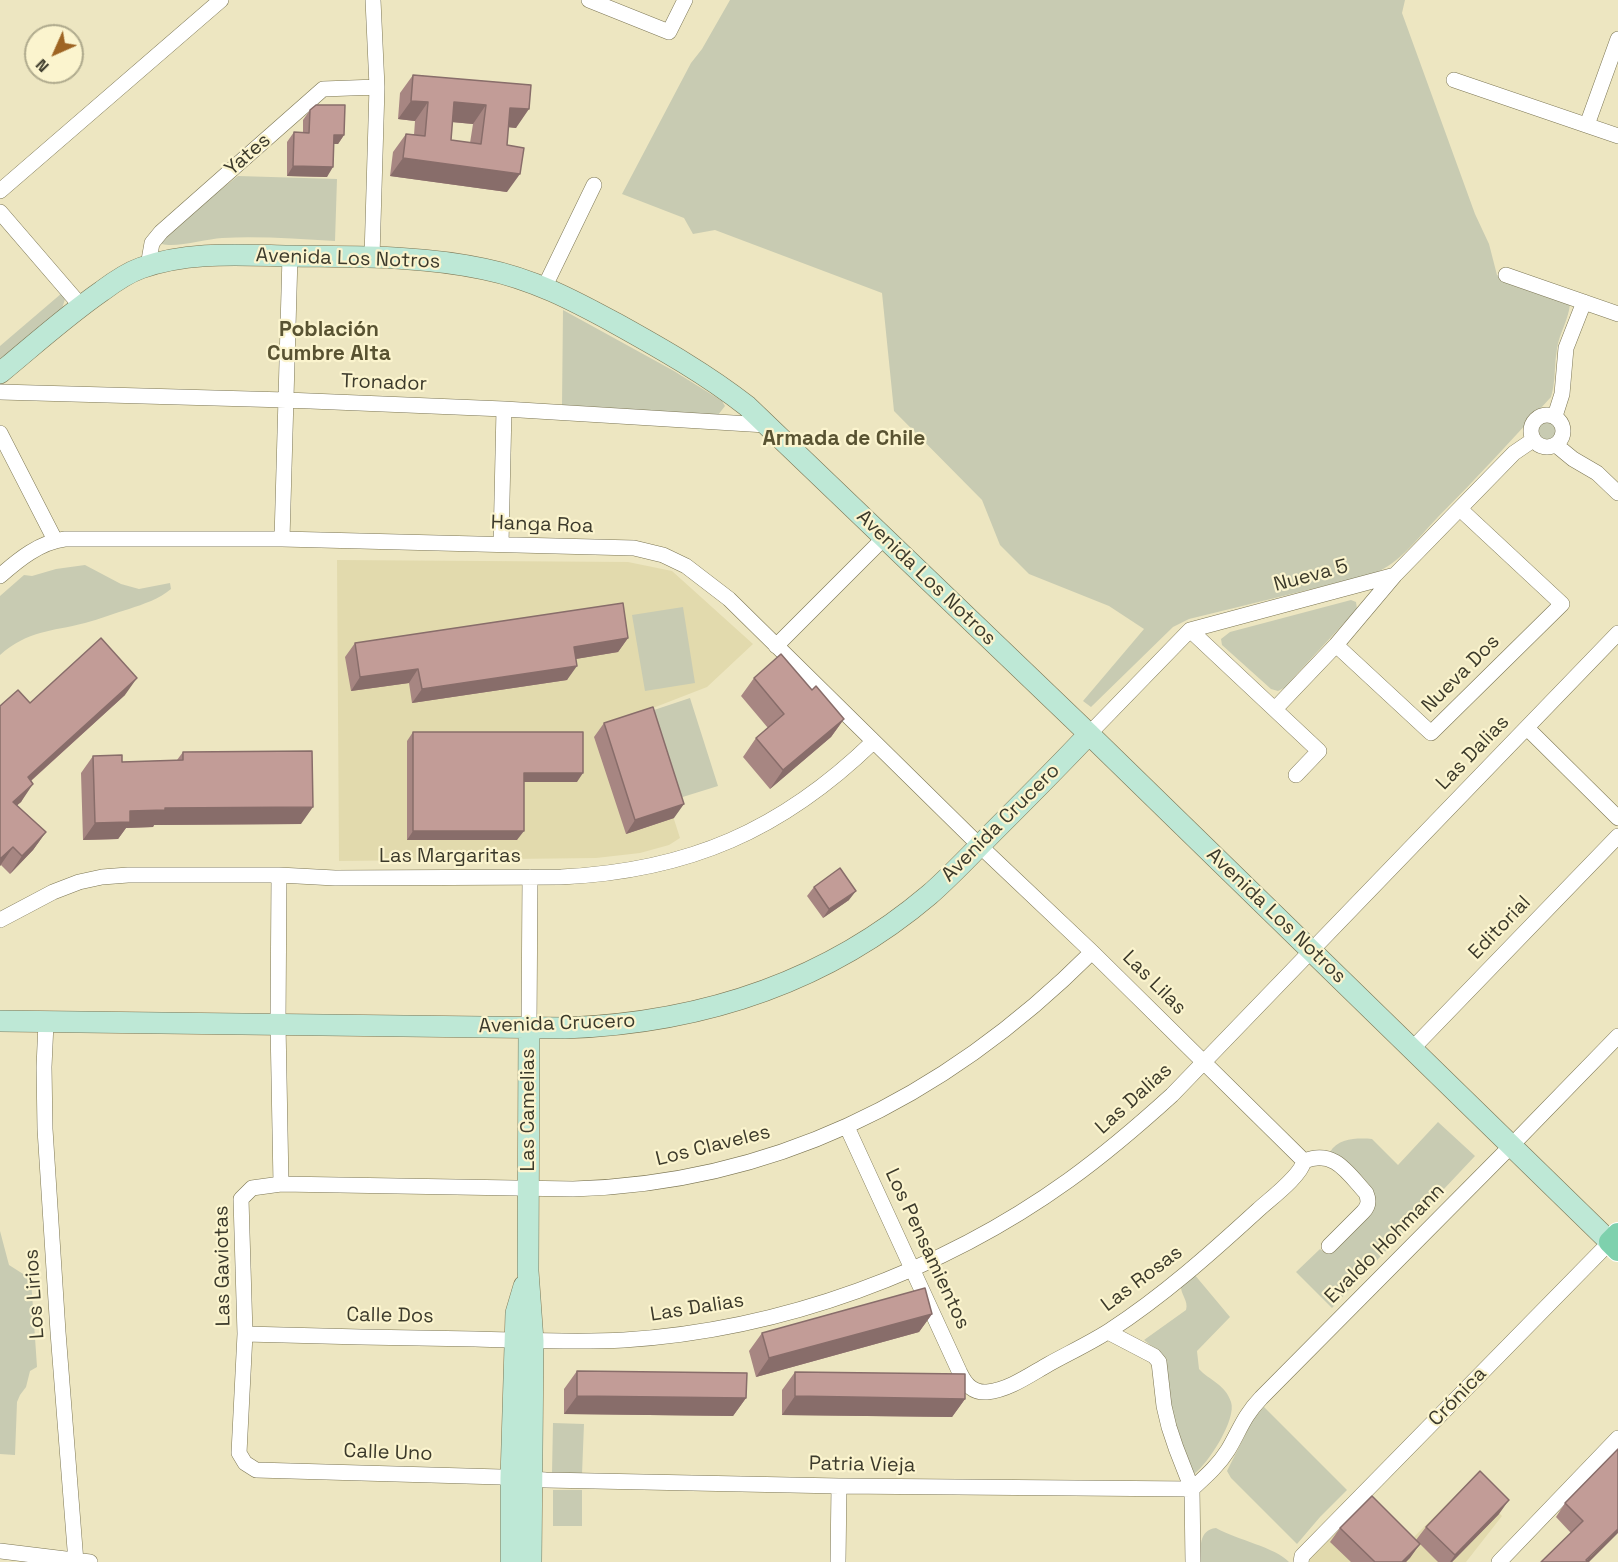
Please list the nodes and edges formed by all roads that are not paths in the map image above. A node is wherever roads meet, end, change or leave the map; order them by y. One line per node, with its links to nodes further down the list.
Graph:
1 (220, 0): 11 (street)
2 (374, 0): 7 (street)
3 (589, 0): 4 (street)
4 (685, 0)
5 (1618, 39): 8 (street)
6 (1454, 80): 8 (street)
7 (377, 87): 14 (street); 15 (street, Yates)
8 (1587, 124): 9 (street)
9 (1618, 136)
10 (594, 185): 17 (street)
11 (0, 191)
12 (0, 212): 19 (street)
13 (290, 256): 14 (main road, Avenida Los Notros); 15 (main road, Avenida Los Notros); 23 (street)
14 (372, 257): 17 (main road, Avenida Los Notros)
15 (148, 266): 19 (main road, Avenida Los Notros)
16 (1506, 275): 18 (street)
17 (544, 286): 26 (main road, Avenida Los Notros)
18 (1584, 302): 20 (street); 25 (street)
19 (81, 306): 21 (main road)
20 (1618, 314)
21 (0, 374)
22 (0, 392): 23 (street, Tronador)
23 (286, 400): 24 (street, Tronador); 34 (street)
24 (504, 409): 26 (street, Tronador); 35 (street)
25 (1555, 417): 28 (street); 29 (street)
26 (766, 425): 32 (main road, Avenida Los Notros)
27 (0, 433): 33 (street)
28 (1533, 440): 29 (street); 31 (street)
29 (1556, 445): 30 (street)
30 (1618, 493)
31 (1460, 509): 36 (street); 40 (street, Nueva Dos)
32 (884, 538): 41 (street); 44 (main road, Avenida Los Notros)
33 (55, 540): 34 (street, Hanga Roa); 37 (street, Hanga Roa)
34 (282, 540): 35 (street, Hanga Roa)
35 (501, 544): 41 (street, Hanga Roa)
36 (1395, 575): 38 (street, Nueva 5); 40 (street)
37 (0, 576)
38 (1190, 630): 42 (street); 44 (street)
39 (1618, 633): 43 (street, Las Dalias)
40 (1336, 645): 42 (street)
41 (776, 646): 45 (street, Hanga Roa)
42 (1275, 710): 46 (street)
43 (1527, 728): 47 (street); 53 (street, Las Dalias)
44 (1089, 734): 49 (main road, Avenida Crucero); 53 (main road, Avenida Los Notros)
45 (873, 742): 49 (street, Hanga Roa); 51 (street, Las Margaritas)
46 (1296, 775)
47 (1618, 818)
48 (1618, 836): 60 (street, Editorial)
49 (980, 845): 54 (street, Las Lilas); 58 (main road, Avenida Crucero)
50 (279, 875): 51 (street, Las Margaritas); 52 (street, Las Margaritas); 57 (street)
51 (530, 877): 58 (street, Las Camelias)
52 (0, 920)
53 (1312, 951): 60 (main road, Avenida Los Notros); 61 (street, Las Dalias)
54 (1092, 952): 61 (street, Las Lilas); 62 (street, Los Claveles)
55 (0, 1021): 56 (main road, Avenida Crucero)
56 (46, 1023): 57 (main road, Avenida Crucero); 80 (street, Los Lirios)
57 (278, 1024): 58 (main road, Avenida Crucero); 65 (street)
58 (529, 1028): 66 (main road, Las Camelias)
59 (1618, 1036): 63 (street, Evaldo Hohmann)
60 (1412, 1049): 63 (main road, Avenida Los Notros)
61 (1204, 1062): 64 (street, Las Lilas); 69 (street, Las Dalias)
62 (847, 1127): 66 (street, Los Claveles); 69 (street, Los Pensamientos)
63 (1512, 1146): 67 (main road, Avenida Los Notros); 78 (street, Evaldo Hohmann)
64 (1301, 1157): 68 (street); 70 (street, Las Rosas)
65 (281, 1184): 66 (street, Los Claveles); 71 (street, Las Gaviotas)
66 (528, 1188): 72 (main road, Las Camelias)
67 (1615, 1242): 85 (street, Crónica)
68 (1329, 1246)
69 (912, 1269): 72 (street, Las Dalias); 73 (street, Los Pensamientos)
70 (1108, 1332): 73 (street, Las Rosas); 78 (street)
71 (245, 1334): 72 (street, Calle Dos); 75 (street, Las Gaviotas)
72 (524, 1341): 76 (main road, Las Camelias)
73 (970, 1388)
74 (1617, 1442): 86 (street)
75 (245, 1463): 76 (street, Calle Uno)
76 (521, 1478): 77 (street, Patria Vieja); 81 (main road, Las Camelias); 82 (main road, Las Camelias)
77 (839, 1486): 78 (street, Patria Vieja); 83 (street)
78 (1192, 1489): 84 (street)
79 (0, 1551): 80 (street)
80 (80, 1561)
81 (511, 1562)
82 (531, 1562)
83 (838, 1562)
84 (1193, 1562)
85 (1301, 1562)
86 (1499, 1562)

